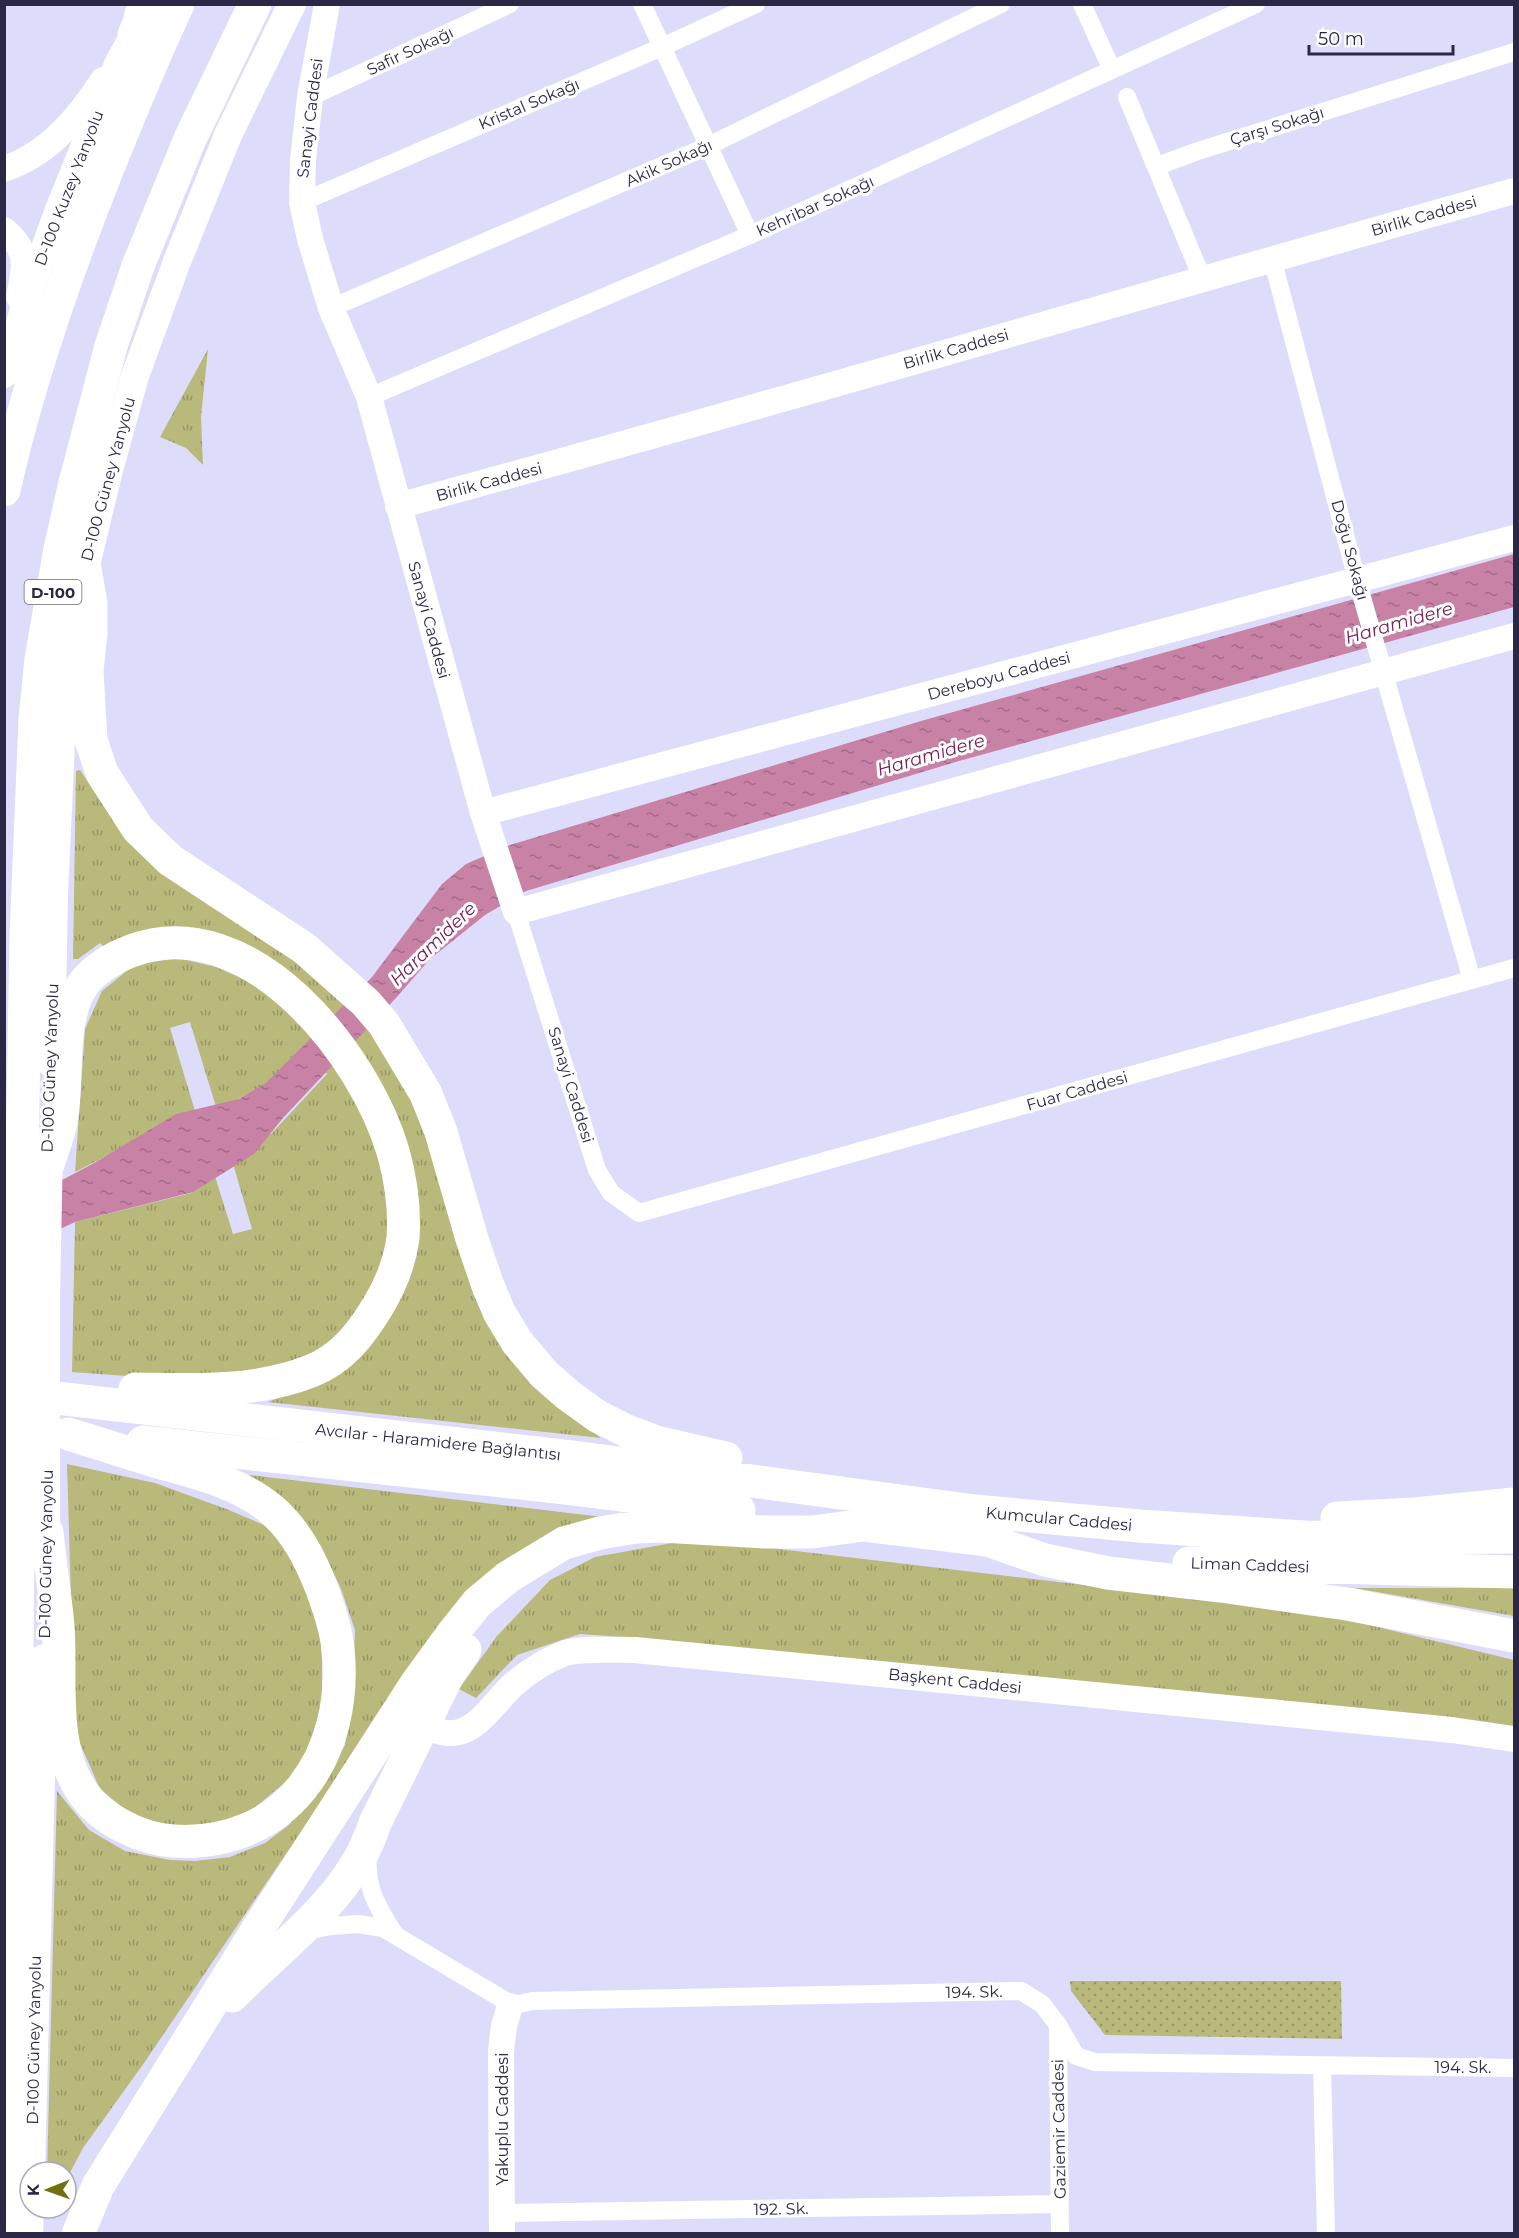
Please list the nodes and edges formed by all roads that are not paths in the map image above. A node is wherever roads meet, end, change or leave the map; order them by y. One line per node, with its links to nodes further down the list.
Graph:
1 (147, 4): 12 (highway)
2 (178, 4): 30 (highway)
3 (255, 4): 71 (highway, D-100)
4 (292, 4): 33 (main road, D-100 Güney Yanyolu)
5 (327, 4): 16 (street, Sanayi Caddesi)
6 (510, 4): 16 (street, Safir Sokağı)
7 (642, 4): 13 (street)
8 (756, 4): 13 (street, Kristal Sokağı)
9 (1001, 4): 18 (street, Akik Sokağı)
10 (1082, 4): 15 (street)
11 (1256, 4): 15 (street, Kehribar Sokağı)
12 (137, 20): 20 (street); 28 (main road, D-100 Kuzey Yanyolu)
13 (662, 47): 18 (street); 22 (street, Kristal Sokağı)
14 (1515, 52): 19 (street, Çarşı Sokağı)
15 (1113, 70): 24 (street, Kehribar Sokağı)
16 (310, 97): 22 (street, Sanayi Caddesi)
17 (1127, 98): 19 (street)
18 (708, 146): 24 (street); 27 (street, Akik Sokağı)
19 (1157, 166): 26 (street)
20 (4, 169)
21 (1515, 191): 25 (street, Birlik Caddesi)
22 (302, 202): 27 (street, Sanayi Caddesi)
23 (4, 230): 28 (street)
24 (750, 235): 29 (street, Kehribar Sokağı)
25 (1272, 258): 26 (street, Birlik Caddesi); 34 (street, Doğu Sokağı)
26 (1202, 278): 31 (street, Birlik Caddesi)
27 (331, 308): 29 (street, Sanayi Caddesi)
28 (4, 372)
29 (369, 397): 31 (street, Sanayi Caddesi)
30 (4, 490)
31 (398, 506): 37 (street, Sanayi Caddesi)
32 (1515, 538): 34 (street, Dereboyu Caddesi)
33 (85, 569): 41 (main road, D-100 Güney Yanyolu); 48 (highway)
34 (1357, 580): 36 (street, Doğu Sokağı); 37 (street, Dereboyu Caddesi)
35 (1515, 636): 36 (street)
36 (1384, 673): 38 (street); 40 (street, Doğu Sokağı)
37 (483, 813): 38 (street, Sanayi Caddesi)
38 (516, 912): 42 (street, Sanayi Caddesi)
39 (1515, 968): 40 (street, Fuar Caddesi)
40 (1472, 980): 42 (street, Fuar Caddesi)
41 (47, 1167): 44 (highway); 49 (main road, D-100 Güney Yanyolu)
42 (639, 1213)
43 (4, 1392): 44 (highway, Avcılar - Haramidere Bağlantısı)
44 (66, 1398): 48 (highway, Avcılar - Haramidere Bağlantısı)
45 (4, 1427): 46 (highway, Avcılar - Haramidere Bağlantısı)
46 (68, 1434): 48 (highway, Avcılar - Haramidere Bağlantısı); 49 (highway)
47 (1515, 1504): 50 (highway)
48 (868, 1511): 50 (highway, Kumcular Caddesi); 52 (highway); 53 (highway)
49 (47, 1532): 68 (main road, D-100 Güney Yanyolu)
50 (1248, 1533): 51 (highway, Liman Caddesi)
51 (1515, 1537)
52 (987, 1540): 54 (highway, Liman Caddesi); 55 (highway)
53 (564, 1543): 58 (highway); 67 (highway)
54 (1515, 1572)
55 (1466, 1627): 56 (highway); 57 (highway)
56 (1515, 1636)
57 (1515, 1646)
58 (425, 1723): 59 (street, Başkent Caddesi); 60 (highway)
59 (1515, 1739)
60 (370, 1841): 61 (highway); 62 (street)
61 (299, 1932): 62 (street); 67 (highway)
62 (396, 1937): 63 (street)
63 (510, 2006): 64 (street, 194. Sk.); 70 (street, Yakuplu Caddesi)
64 (1058, 2025): 65 (street, 194. Sk.); 69 (street, Gaziemir Caddesi)
65 (1322, 2066): 66 (street, 194. Sk.); 74 (street)
66 (1515, 2068)
67 (156, 2091): 72 (highway)
68 (31, 2160)
69 (1060, 2204): 70 (street, 192. Sk.); 73 (street, Gaziemir Caddesi)
70 (502, 2223)
71 (6, 2234)
72 (78, 2234)
73 (1060, 2234)
74 (1326, 2234)

